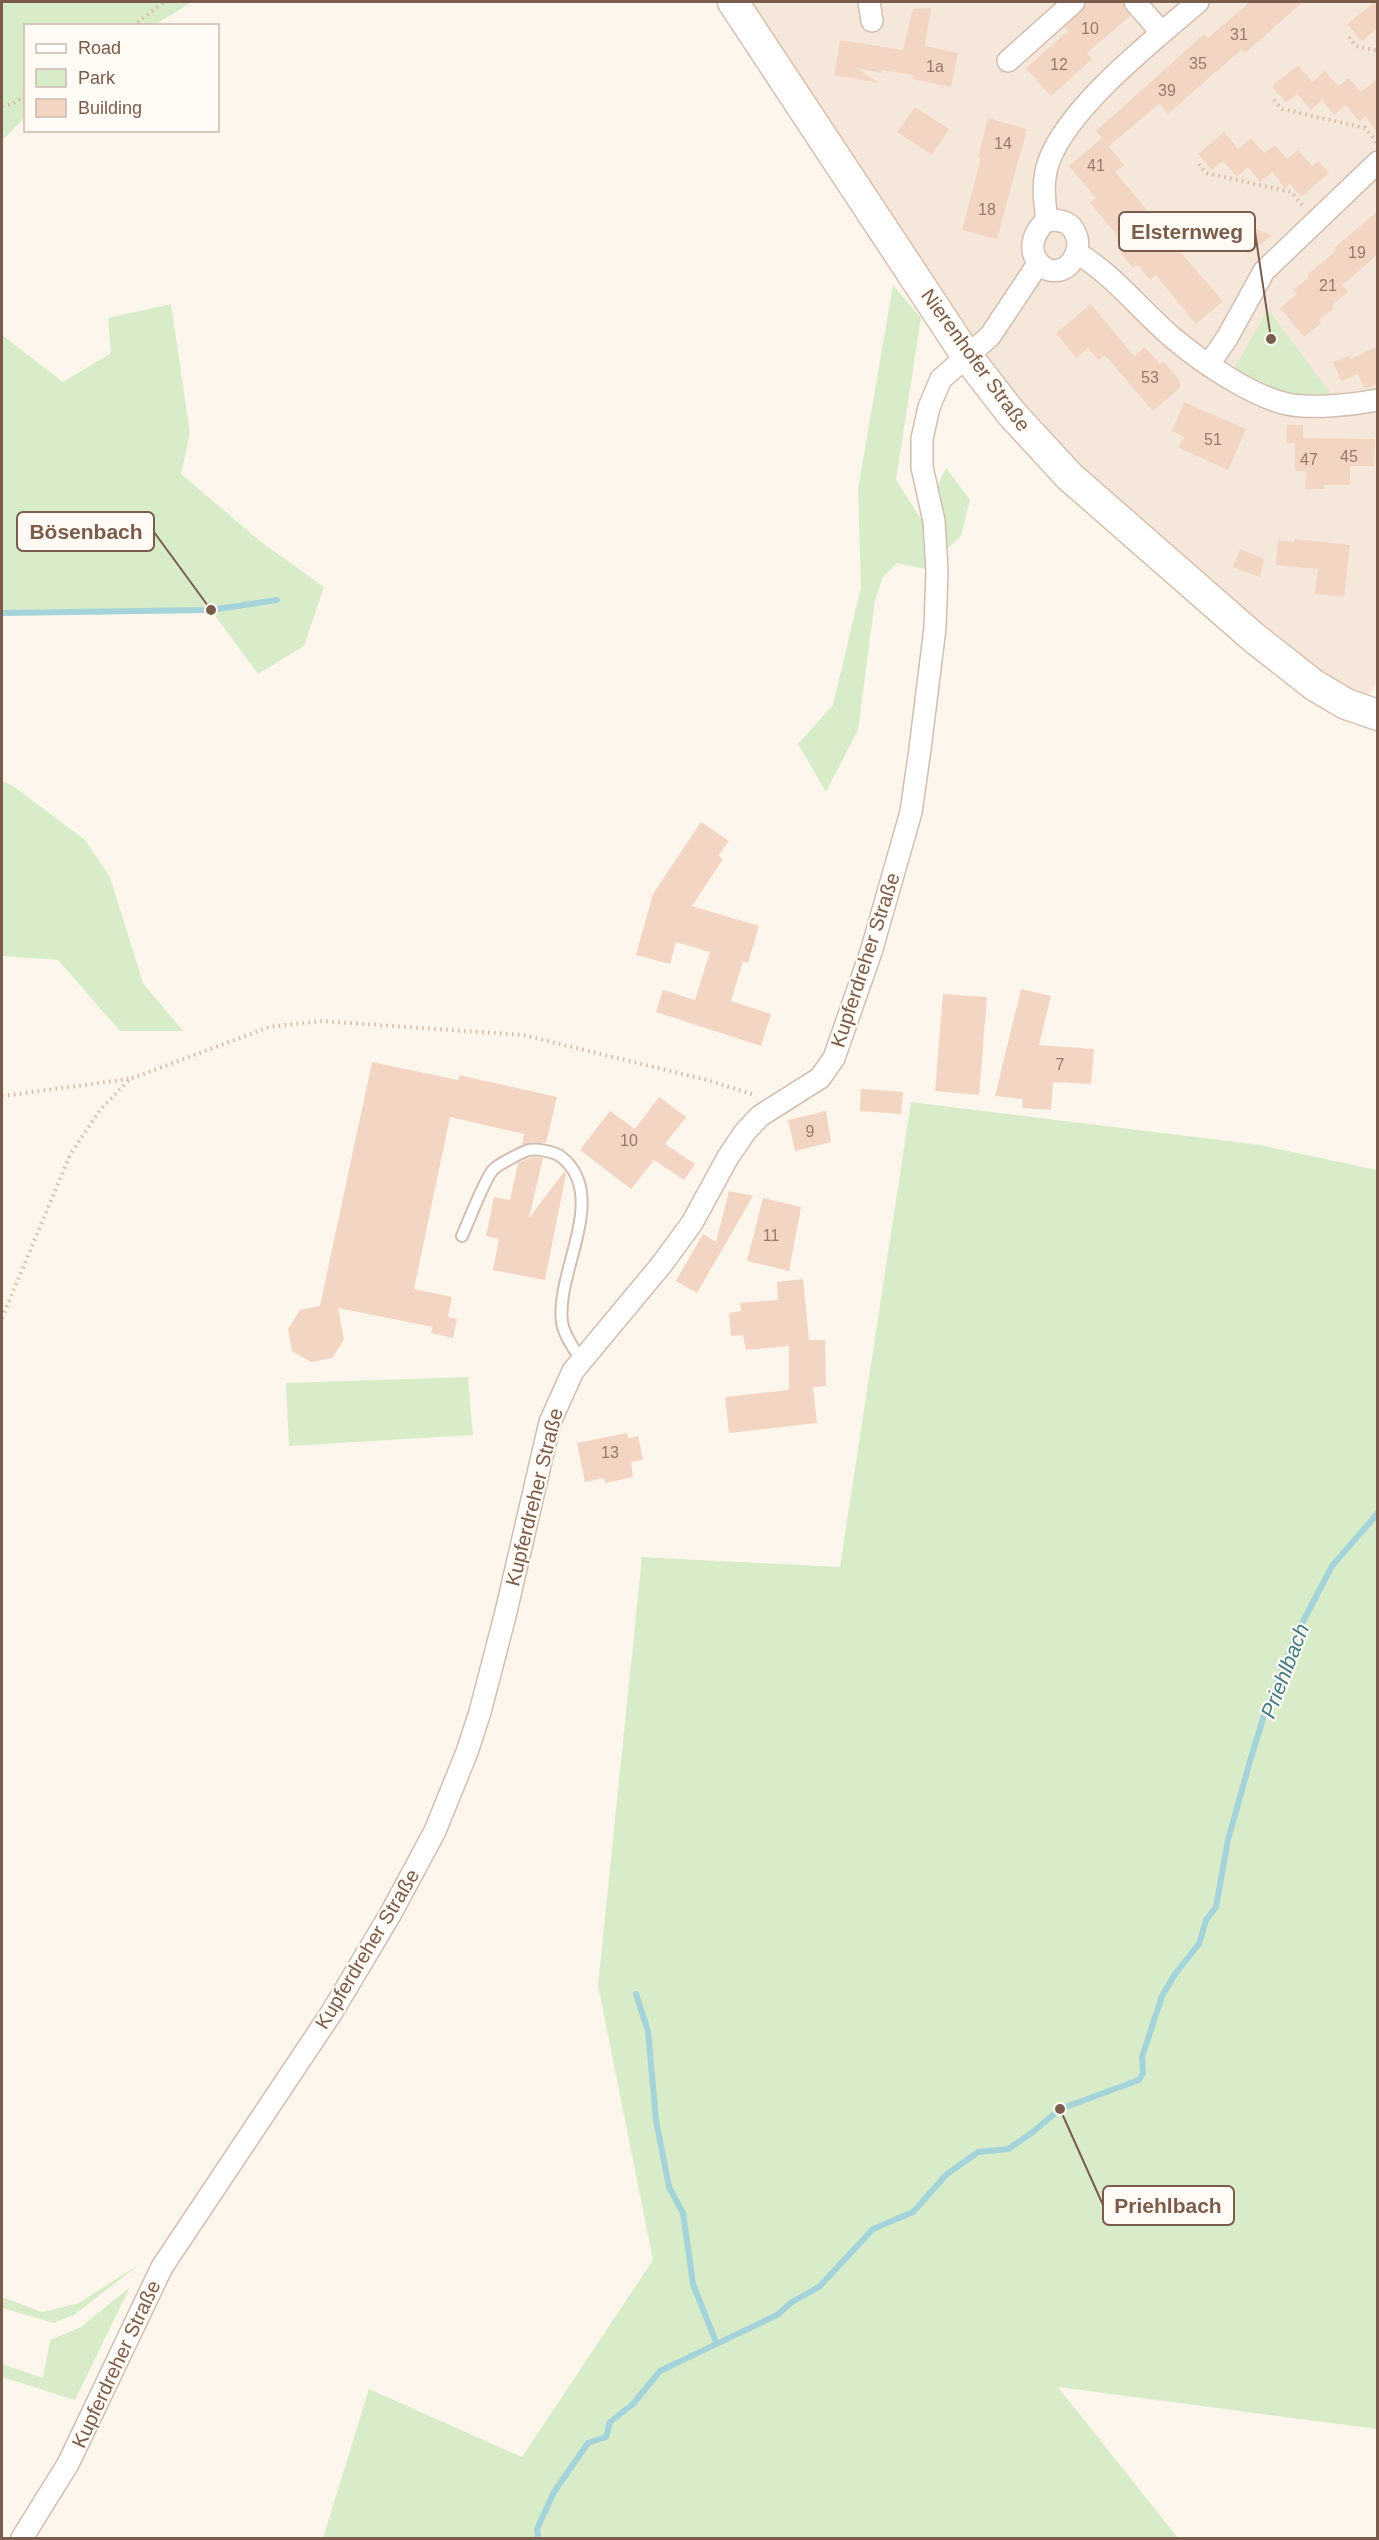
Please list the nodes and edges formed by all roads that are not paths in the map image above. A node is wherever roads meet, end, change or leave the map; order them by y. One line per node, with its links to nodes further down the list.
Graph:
1 (733, 2): 11 (street, Nierenhofer Straße)
2 (1074, 2): 6 (street)
3 (1135, 2): 5 (street)
4 (1198, 2): 5 (street)
5 (1162, 33): 8 (street)
6 (1008, 61)
7 (1377, 162): 12 (street)
8 (1047, 220): 9 (street); 10 (street)
9 (1077, 253): 10 (street); 12 (street)
10 (1038, 264): 11 (street, Kupferdreher Straße)
11 (966, 354): 14 (street, Nierenhofer Straße); 16 (street, Kupferdreher Straße)
12 (1209, 364): 13 (street)
13 (1377, 400)
14 (1377, 715)
15 (462, 1236): 16 (lane)
16 (580, 1359): 17 (street, Kupferdreher Straße)
17 (22, 2538)

